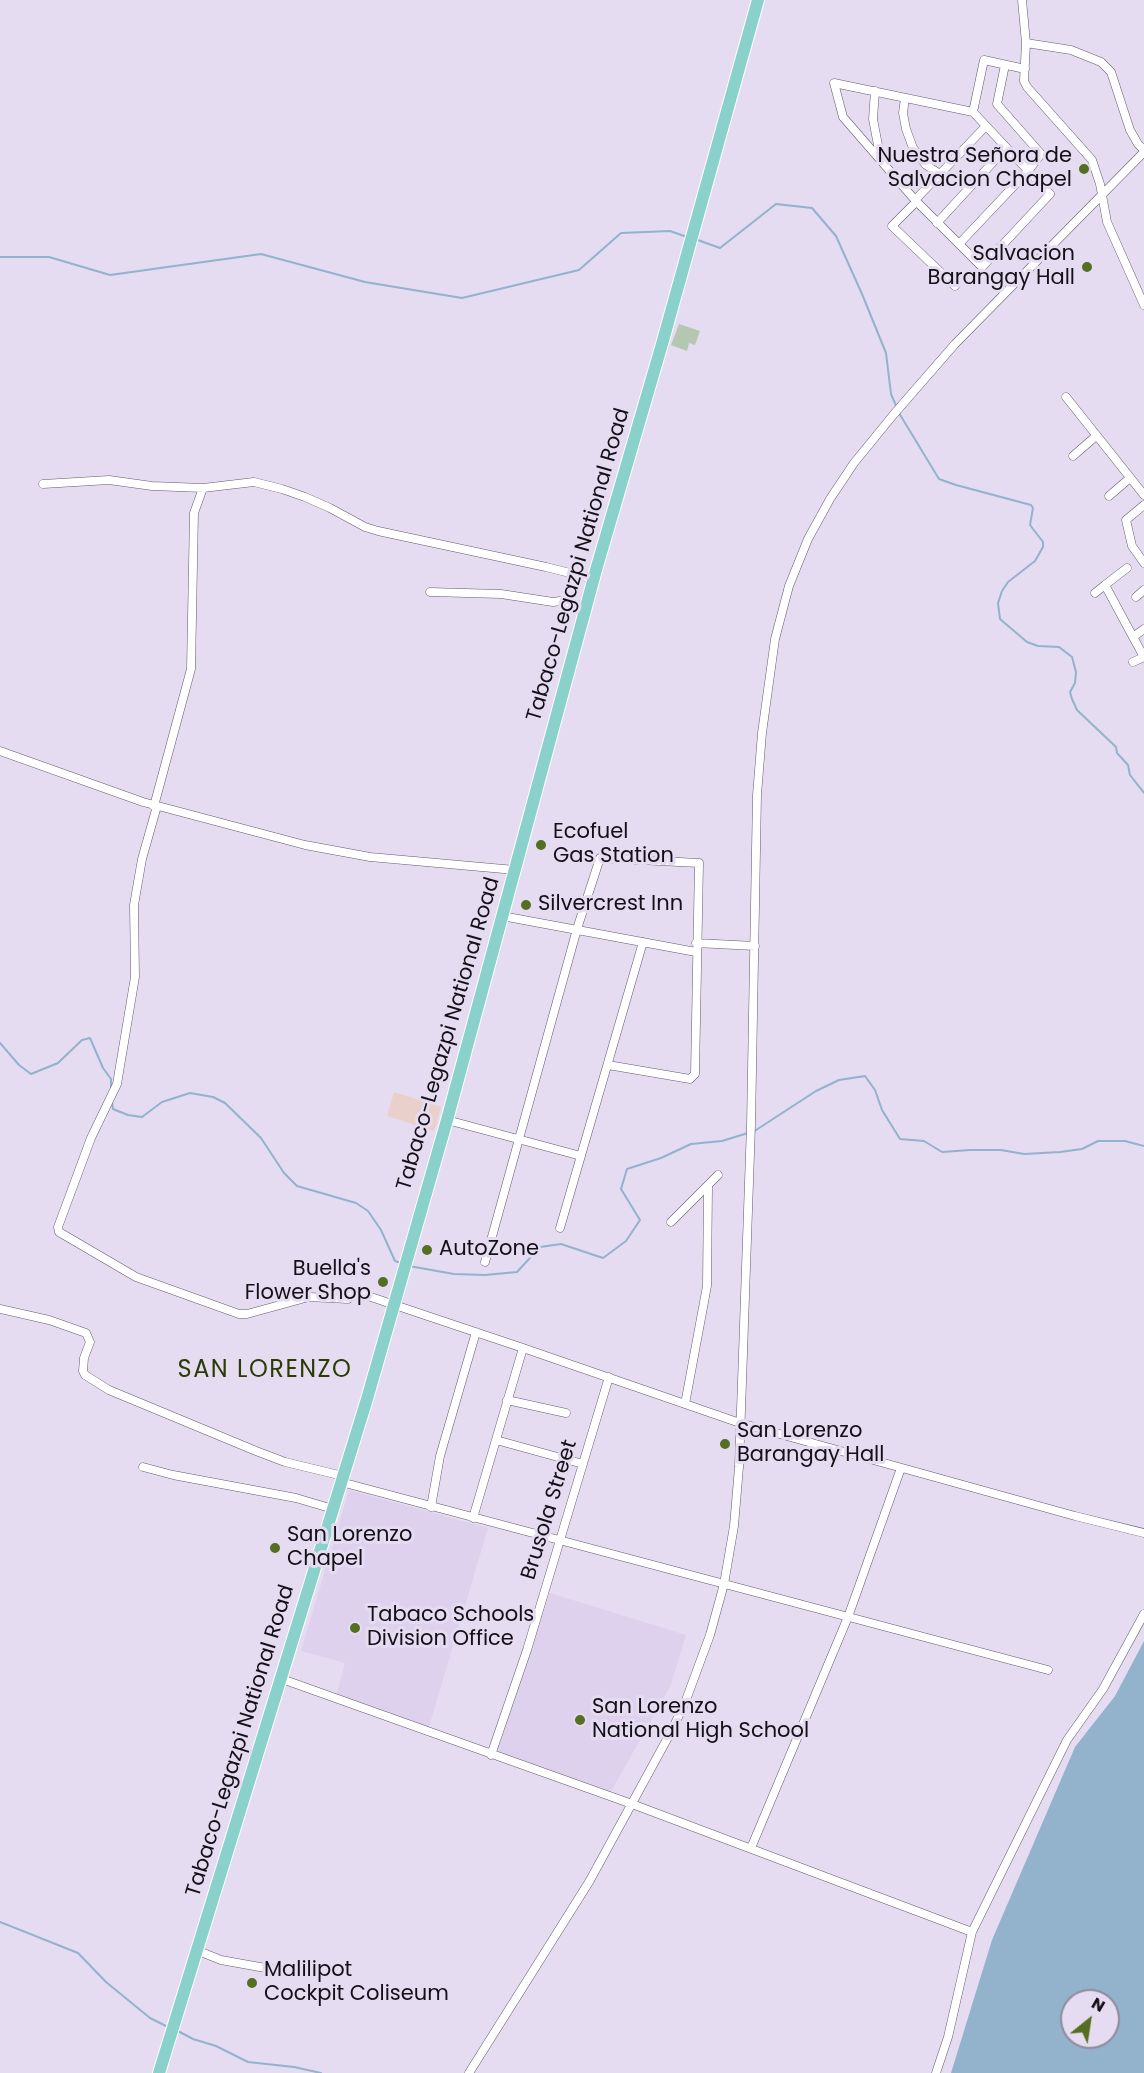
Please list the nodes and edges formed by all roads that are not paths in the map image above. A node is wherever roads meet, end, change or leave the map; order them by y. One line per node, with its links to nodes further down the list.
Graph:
1 (758, 0): 32 (main road, Tabaco-Legazpi National Road)
2 (1022, 0): 3 (street)
3 (1026, 43): 5 (street); 11 (street)
4 (1005, 65): 5 (street); 8 (street); 13 (street)
5 (1025, 69): 15 (street)
6 (875, 91): 7 (street); 12 (street); 12 (street)
7 (905, 98): 8 (street); 14 (street)
8 (973, 112): 9 (street)
9 (986, 126): 10 (street); 14 (street)
10 (1006, 148): 13 (street); 17 (street)
11 (1144, 151): 15 (street)
12 (881, 161): 16 (street)
13 (1028, 171): 18 (street); 18 (street)
14 (940, 174): 16 (street)
15 (1102, 195): 20 (street); 48 (street)
16 (916, 201): 17 (street); 19 (street)
17 (937, 223): 18 (street)
18 (959, 244)
19 (955, 286)
20 (1144, 305)
21 (1066, 397): 22 (street)
22 (1096, 436): 23 (street); 24 (street)
23 (1073, 456)
24 (1130, 478): 27 (street); 28 (street)
25 (43, 484): 26 (street)
26 (203, 489): 32 (street); 43 (street)
27 (1144, 495)
28 (1109, 496)
29 (1144, 505): 30 (street)
30 (1144, 562)
31 (1127, 568): 33 (street)
32 (594, 579): 38 (main road, Tabaco-Legazpi National Road)
33 (1105, 585): 36 (street); 40 (street)
34 (1144, 590): 37 (street)
35 (430, 592): 38 (street)
36 (1095, 593)
37 (1136, 597)
38 (586, 607): 44 (main road, Tabaco-Legazpi National Road)
39 (1144, 629): 40 (street)
40 (1133, 637): 41 (street)
41 (1133, 662)
42 (0, 751): 43 (street)
43 (156, 806): 44 (street); 59 (street)
44 (515, 870): 45 (main road, Tabaco-Legazpi National Road)
45 (502, 916): 46 (street); 51 (main road, Tabaco-Legazpi National Road)
46 (577, 929): 47 (street); 49 (street); 52 (street)
47 (643, 942): 49 (street); 50 (street)
48 (755, 946): 49 (street); 67 (street)
49 (696, 947): 50 (street)
50 (608, 1065): 53 (street)
51 (447, 1120): 52 (street); 59 (main road, Tabaco-Legazpi National Road)
52 (519, 1140): 53 (street); 58 (street)
53 (581, 1156): 57 (street)
54 (718, 1175): 55 (street)
55 (708, 1186): 56 (street); 65 (street)
56 (671, 1222)
57 (560, 1228)
58 (485, 1262)
59 (393, 1305): 61 (street); 72 (main road, Tabaco-Legazpi National Road)
60 (0, 1310): 72 (street)
61 (476, 1332): 62 (street); 73 (street)
62 (523, 1348): 63 (street); 64 (street)
63 (609, 1377): 65 (street); 69 (street, Brusola Street)
64 (507, 1400): 66 (street); 68 (street)
65 (685, 1404): 67 (street)
66 (566, 1413)
67 (740, 1423): 71 (street); 78 (street)
68 (496, 1440): 69 (street); 75 (street)
69 (583, 1464): 77 (street, Brusola Street)
70 (143, 1467): 74 (street)
71 (901, 1468): 76 (street); 80 (street)
72 (342, 1479): 73 (street); 74 (main road, Tabaco-Legazpi National Road)
73 (431, 1507): 75 (street)
74 (333, 1509): 82 (main road, Tabaco-Legazpi National Road)
75 (473, 1518): 77 (street)
76 (1144, 1533)
77 (560, 1541): 78 (street); 83 (street, Brusola Street)
78 (723, 1584): 80 (street); 84 (street)
79 (1144, 1614): 86 (street)
80 (848, 1617): 81 (street); 85 (street)
81 (1048, 1670)
82 (282, 1679): 83 (street); 87 (main road, Tabaco-Legazpi National Road)
83 (490, 1755): 84 (street)
84 (632, 1804): 85 (street); 90 (street)
85 (751, 1848): 86 (street)
86 (972, 1932): 91 (street)
87 (196, 1950): 88 (street); 89 (main road, Tabaco-Legazpi National Road)
88 (282, 1971)
89 (159, 2073)
90 (469, 2073)
91 (936, 2073)

